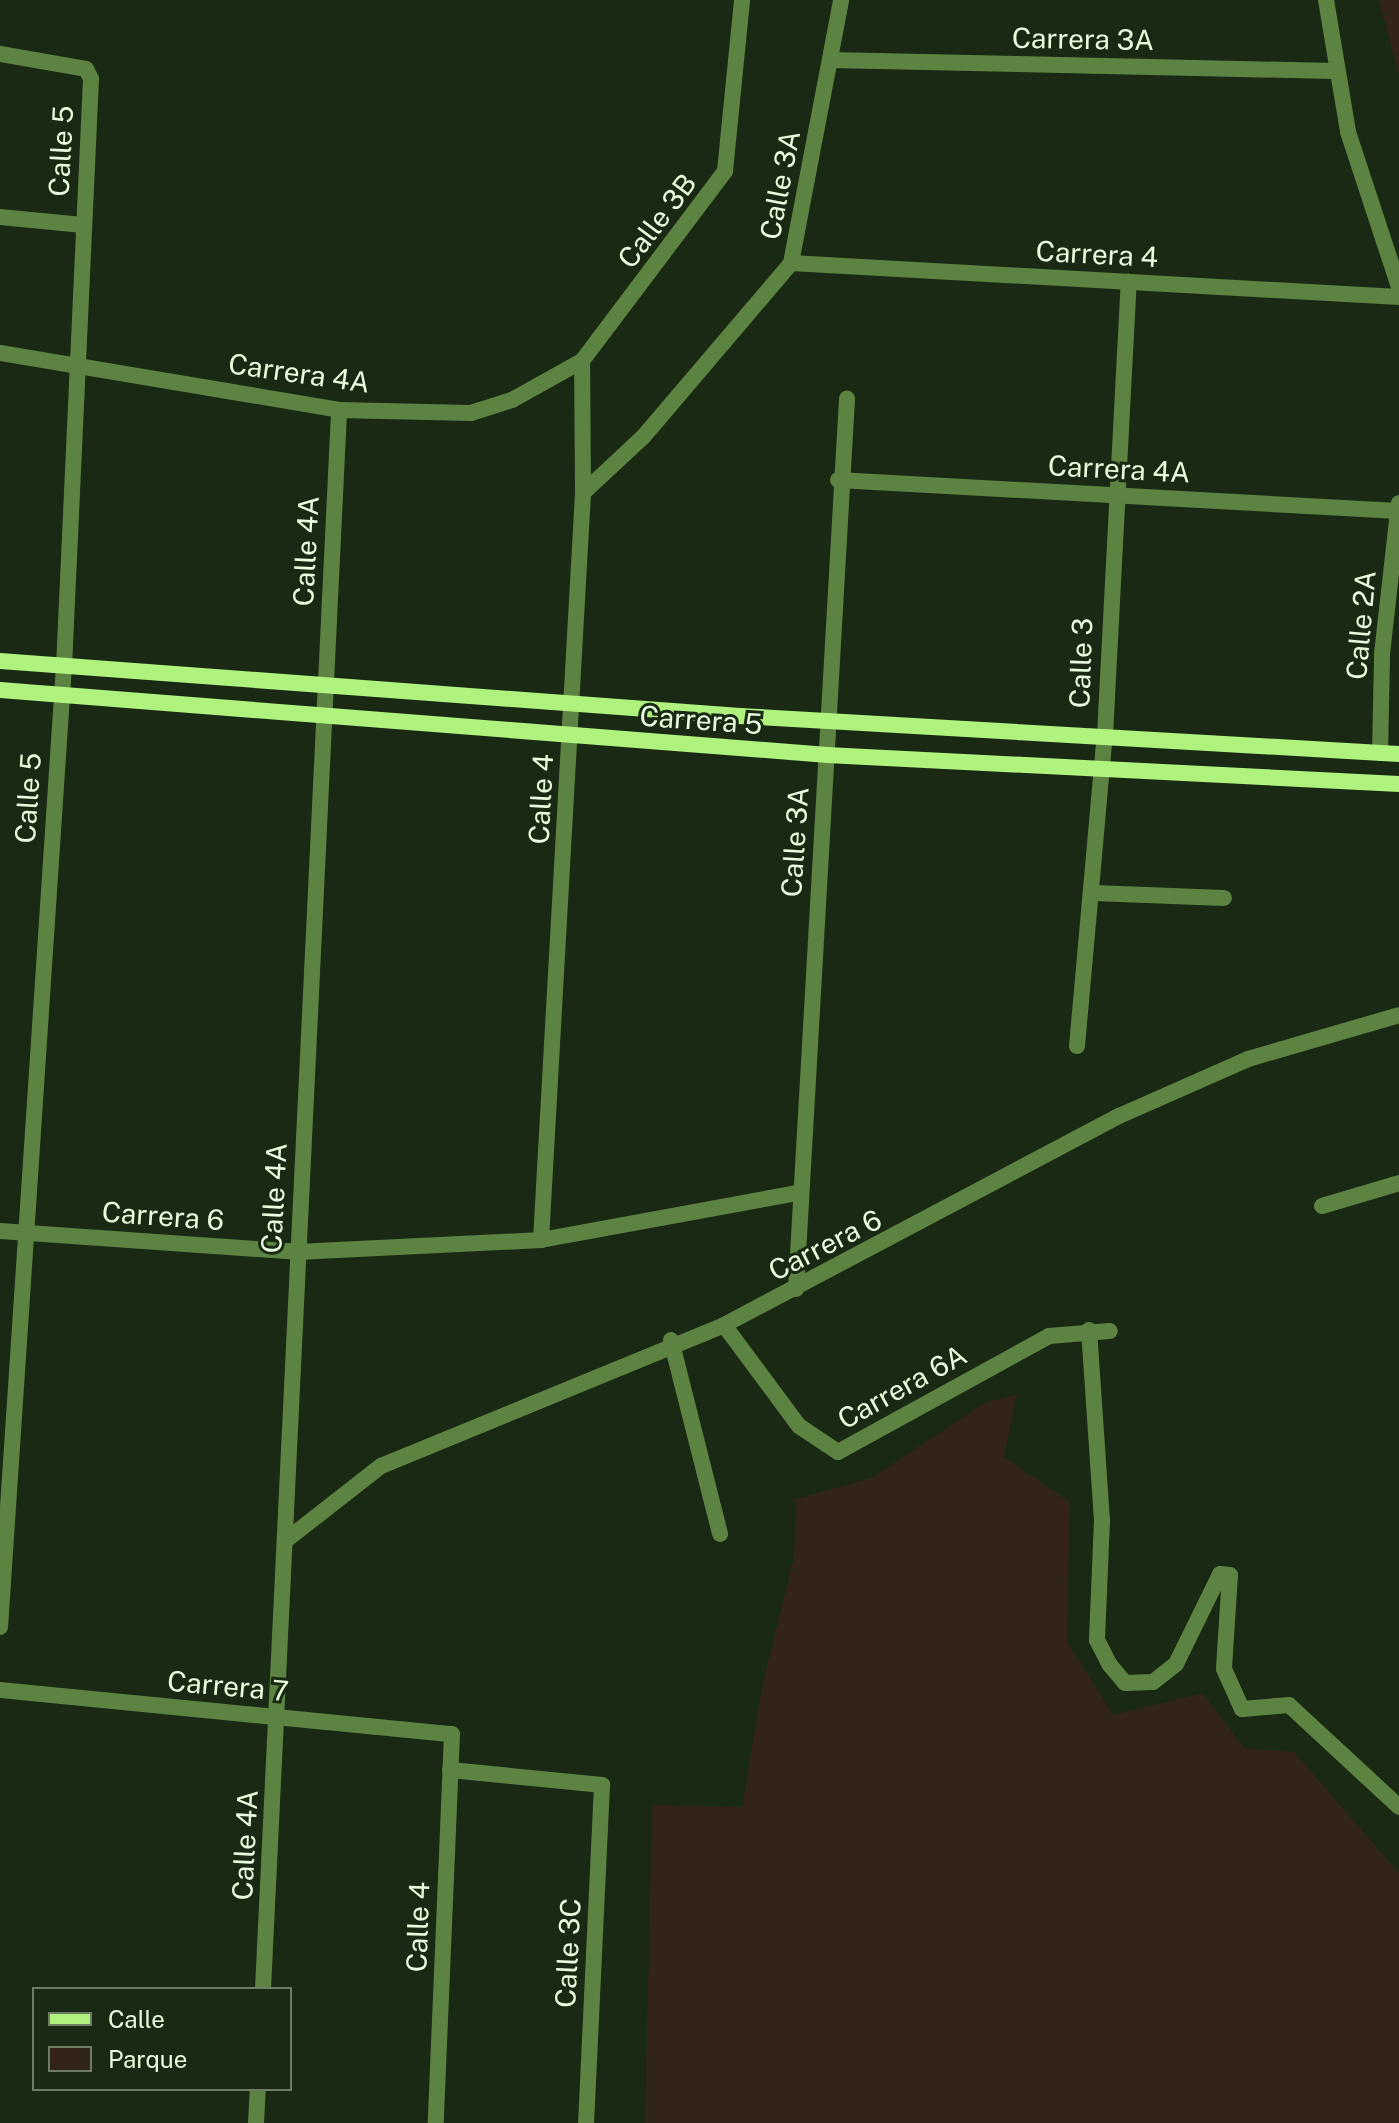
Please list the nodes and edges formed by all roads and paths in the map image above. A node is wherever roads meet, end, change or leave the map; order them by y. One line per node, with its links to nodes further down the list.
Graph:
1 (742, 0): 15 (street, Calle 3B)
2 (841, 0): 5 (street, Calle 3A)
3 (1326, 0): 6 (street)
4 (0, 54): 8 (street, Calle 5)
5 (830, 60): 6 (street, Carrera 3A); 9 (street, Calle 3A)
6 (1334, 71): 11 (street)
7 (0, 217): 8 (street)
8 (83, 225): 14 (street, Calle 5)
9 (791, 263): 10 (street, Carrera 4); 19 (street, Calle 3A)
10 (1129, 282): 12 (street, Carrera 4); 20 (street, Calle 3)
11 (1399, 287)
12 (1399, 297)
13 (0, 353): 14 (street, Carrera 4A)
14 (77, 361): 17 (street, Carrera 4A); 24 (street, Calle 5)
15 (582, 361): 17 (street, Carrera 4A); 19 (street, Calle 4)
16 (847, 398): 18 (street, Calle 3A)
17 (339, 410): 25 (street, Calle 4A)
18 (838, 480): 20 (street, Carrera 4A); 30 (street, Calle 3A)
19 (583, 493): 28 (street, Calle 4)
20 (1114, 494): 21 (street, Carrera 4A); 31 (street, Calle 3)
21 (1398, 506): 22 (street, Calle 2A)
22 (1390, 654): 33 (street, Calle 2A)
23 (0, 661): 24 (street, Carrera 5)
24 (64, 666): 25 (street, Carrera 5); 27 (street, Calle 5)
25 (326, 687): 28 (street, Carrera 5); 29 (street, Calle 4A)
26 (0, 690): 27 (street, Carrera 5)
27 (61, 694): 29 (street, Carrera 5); 46 (street, Calle 5)
28 (570, 705): 30 (street, Carrera 5); 32 (street, Calle 4)
29 (325, 715): 32 (street, Carrera 5); 48 (street, Calle 4A)
30 (828, 722): 31 (street, Carrera 5); 35 (street, Calle 3A)
31 (1105, 735): 33 (street, Carrera 5); 36 (street, Calle 3)
32 (571, 737): 35 (street, Carrera 5); 47 (street, Calle 4)
33 (1380, 753): 34 (street, Carrera 5)
34 (1399, 754)
35 (827, 755): 36 (street, Carrera 5); 43 (street, Calle 3A)
36 (1100, 771): 37 (street, Carrera 5); 38 (street, Calle 3)
37 (1399, 784)
38 (1094, 893): 39 (street); 41 (street, Calle 3)
39 (1224, 898)
40 (1399, 1015): 49 (street, Carrera 6)
41 (1077, 1046)
42 (1399, 1183): 44 (street)
43 (798, 1193): 47 (street, Carrera 6); 49 (street, Calle 3A)
44 (1322, 1206)
45 (0, 1231): 46 (street, Carrera 6)
46 (25, 1232): 48 (street, Carrera 6); 56 (street, Calle 5)
47 (541, 1240): 48 (street, Carrera 6)
48 (297, 1252): 55 (street, Calle 4A)
49 (796, 1289): 50 (street, Carrera 6)
50 (724, 1325): 51 (street, Carrera 6A); 53 (street, Carrera 6)
51 (1089, 1330): 52 (street, Carrera 6A); 61 (street)
52 (1110, 1331)
53 (671, 1340): 54 (street); 55 (street, Carrera 6)
54 (720, 1534)
55 (285, 1541): 58 (street, Calle 4A)
56 (0, 1627)
57 (0, 1690): 58 (street, Carrera 7)
58 (278, 1717): 59 (street, Carrera 7); 62 (street, Calle 4A)
59 (452, 1734): 60 (street, Calle 4)
60 (450, 1770): 65 (street, Calle 4); 66 (street, Calle 3C)
61 (1399, 1807)
62 (263, 1987)
63 (258, 2091): 64 (street)
64 (256, 2123)
65 (436, 2123)
66 (586, 2123)

